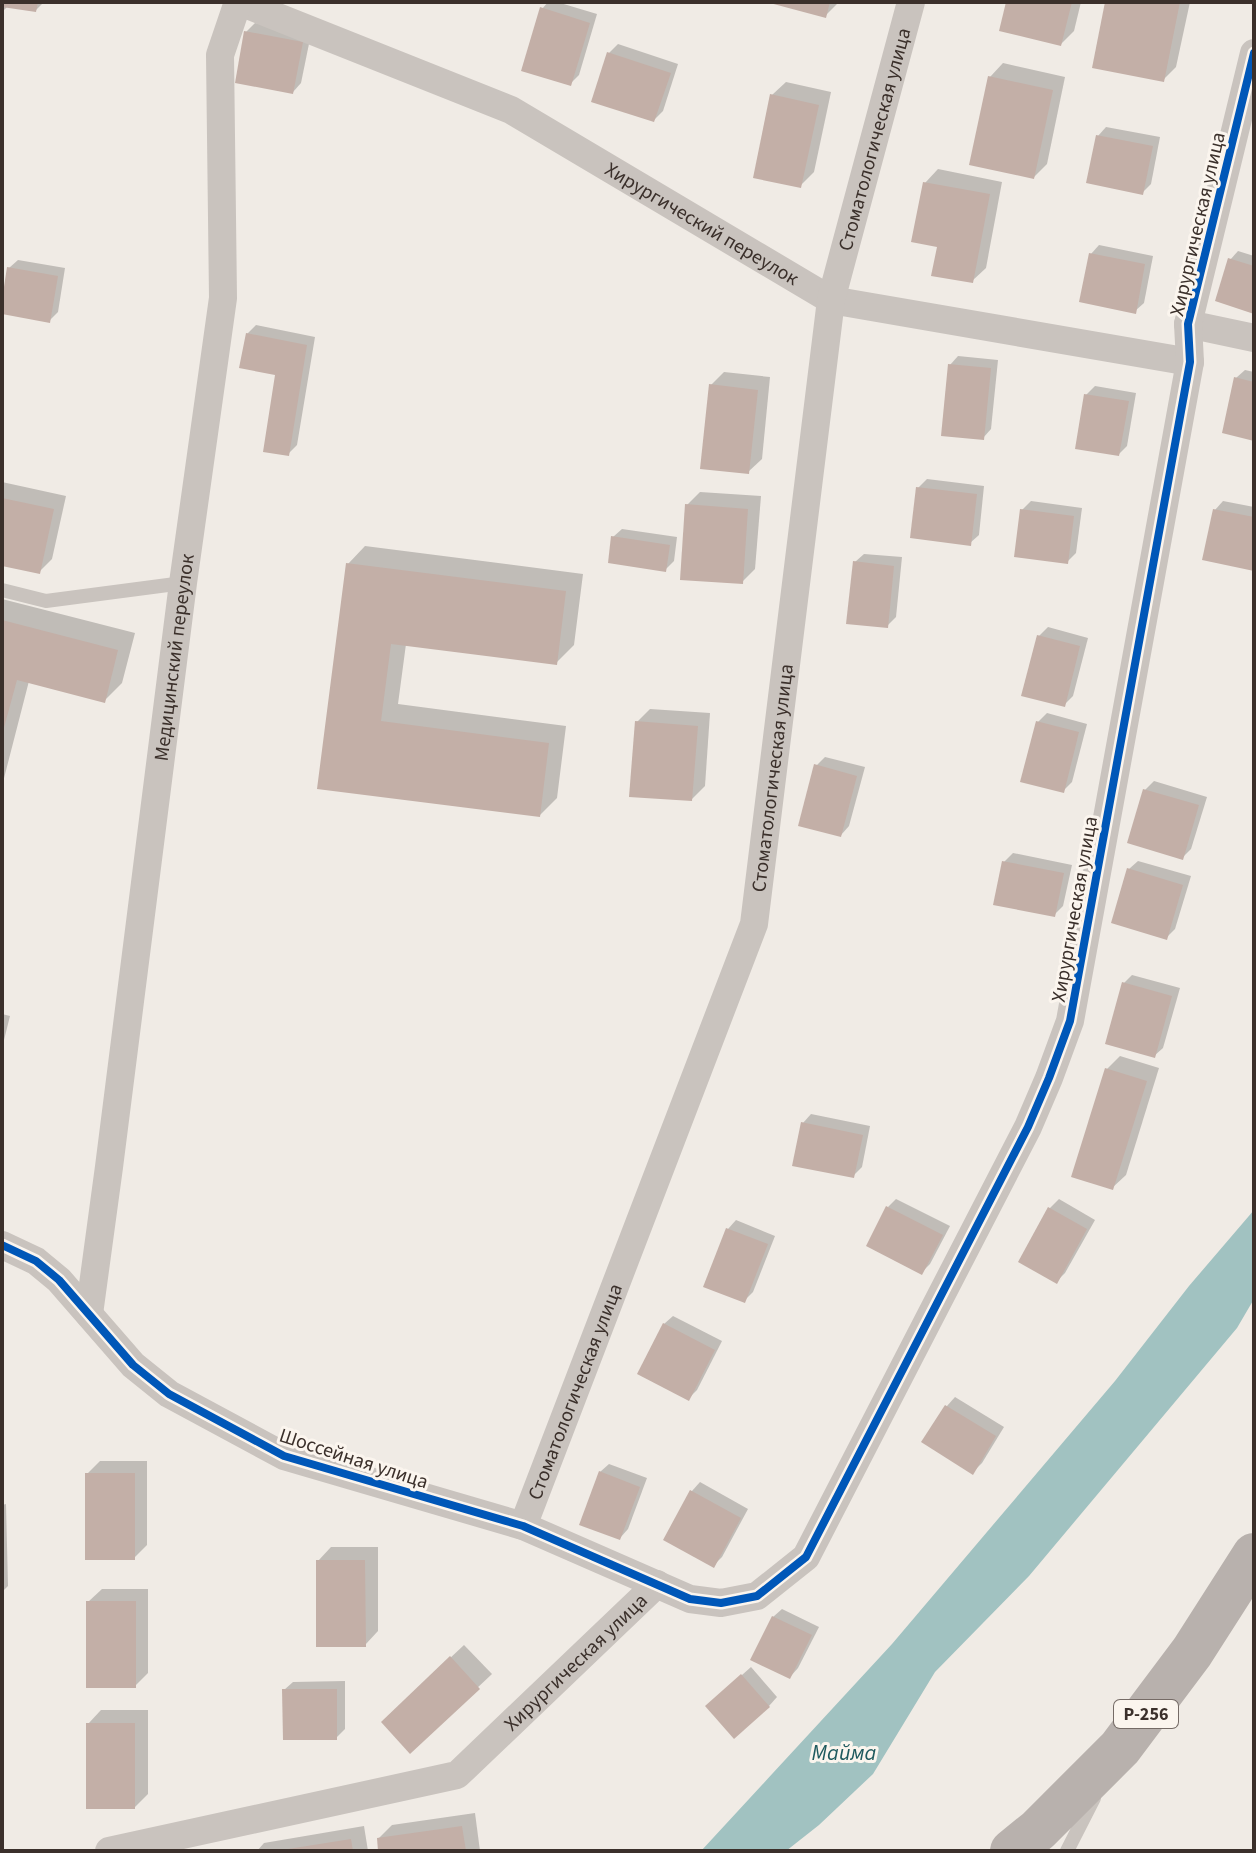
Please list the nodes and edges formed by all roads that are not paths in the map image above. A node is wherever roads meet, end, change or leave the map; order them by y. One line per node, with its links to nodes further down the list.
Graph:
1 (239, 2): 4 (street, Хирургический переулок); 8 (street, Медицинский переулок)
2 (911, 2): 4 (street, Стоматологическая улица)
3 (1254, 53): 5 (street, Хирургическая улица)
4 (831, 300): 7 (street, Хирургический переулок); 12 (street, Стоматологическая улица)
5 (1188, 324): 6 (street); 7 (street, Хирургическая улица)
6 (1254, 338)
7 (1190, 362): 14 (street, Хирургическая улица)
8 (183, 583): 9 (lane); 11 (street, Медицинский переулок)
9 (2, 590)
10 (2, 1245): 11 (street, Шоссейная улица)
11 (89, 1314): 12 (street, Шоссейная улица)
12 (523, 1526): 14 (street, Шоссейная улица)
13 (1254, 1555): 15 (main road, Р-256)
14 (657, 1584): 16 (street, Хирургическая улица)
15 (1120, 1748): 17 (main road, Р-256); 18 (lane)
16 (109, 1851)
17 (1012, 1851)
18 (1067, 1851)

